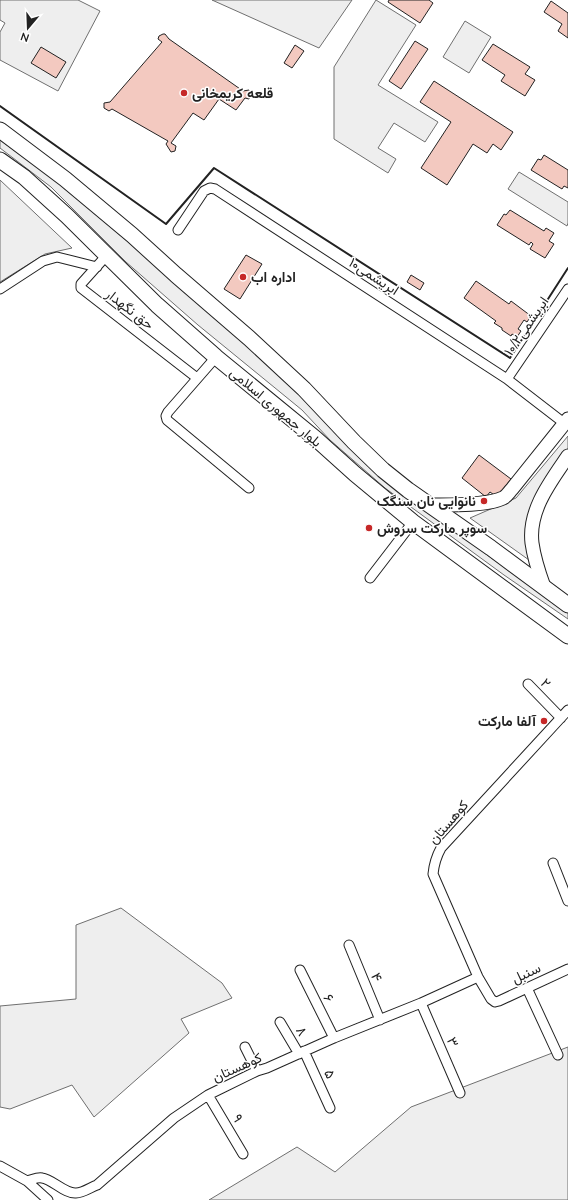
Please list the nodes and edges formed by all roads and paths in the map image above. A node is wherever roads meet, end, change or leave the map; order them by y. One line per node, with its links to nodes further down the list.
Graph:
1 (0, 130): 14 (main road, بلوار جمهوری اسلامی)
2 (0, 160): 4 (main road, بلوار جمهوری اسلامی)
3 (178, 230): 10 (street, ابریشمی۱۰)
4 (108, 255): 5 (street, حق نگهدار); 8 (main road, بلوار جمهوری اسلامی)
5 (97, 267): 6 (street); 9 (street, حق نگهدار)
6 (0, 289)
7 (568, 289): 10 (street, ۱۰/۲ابریشمی)
8 (216, 357): 9 (street); 15 (main road, بلوار جمهوری اسلامی)
9 (197, 378): 13 (street)
10 (507, 380): 11 (street, ابریشمی۱۰)
11 (566, 421): 14 (main road)
12 (568, 456): 17 (main road)
13 (248, 488)
14 (430, 505): 17 (main road, بلوار جمهوری اسلامی)
15 (413, 522): 16 (street); 19 (main road, بلوار جمهوری اسلامی)
16 (370, 578)
17 (544, 588): 18 (main road, بلوار جمهوری اسلامی)
18 (568, 604)
19 (568, 636)
20 (528, 684): 22 (street, ۲)
21 (568, 710): 22 (street, کوهستان)
22 (561, 718): 28 (street, کوهستان)
23 (553, 862): 24 (street)
24 (568, 901)
25 (349, 945): 32 (street, ۴)
26 (568, 969): 29 (street, سنبل)
27 (300, 970): 34 (street, ۶)
28 (478, 977): 30 (street, کوهستان); 31 (street, کوهستان)
29 (527, 988): 30 (street, سنبل); 37 (street)
30 (495, 1002)
31 (421, 1003): 32 (street, کوهستان); 39 (street, ۳)
32 (380, 1020): 34 (street, کوهستان)
33 (280, 1022): 36 (street, ۸)
34 (334, 1038): 36 (street, کوهستان)
35 (245, 1047): 38 (street)
36 (301, 1053): 38 (street, کوهستان); 41 (street, ۵)
37 (558, 1055)
38 (257, 1071): 40 (street, کوهستان)
39 (460, 1093)
40 (208, 1095): 42 (street, ۹); 44 (street, کوهستان)
41 (330, 1108)
42 (243, 1154)
43 (0, 1166): 44 (street)
44 (27, 1182): 45 (street)
45 (48, 1200)

